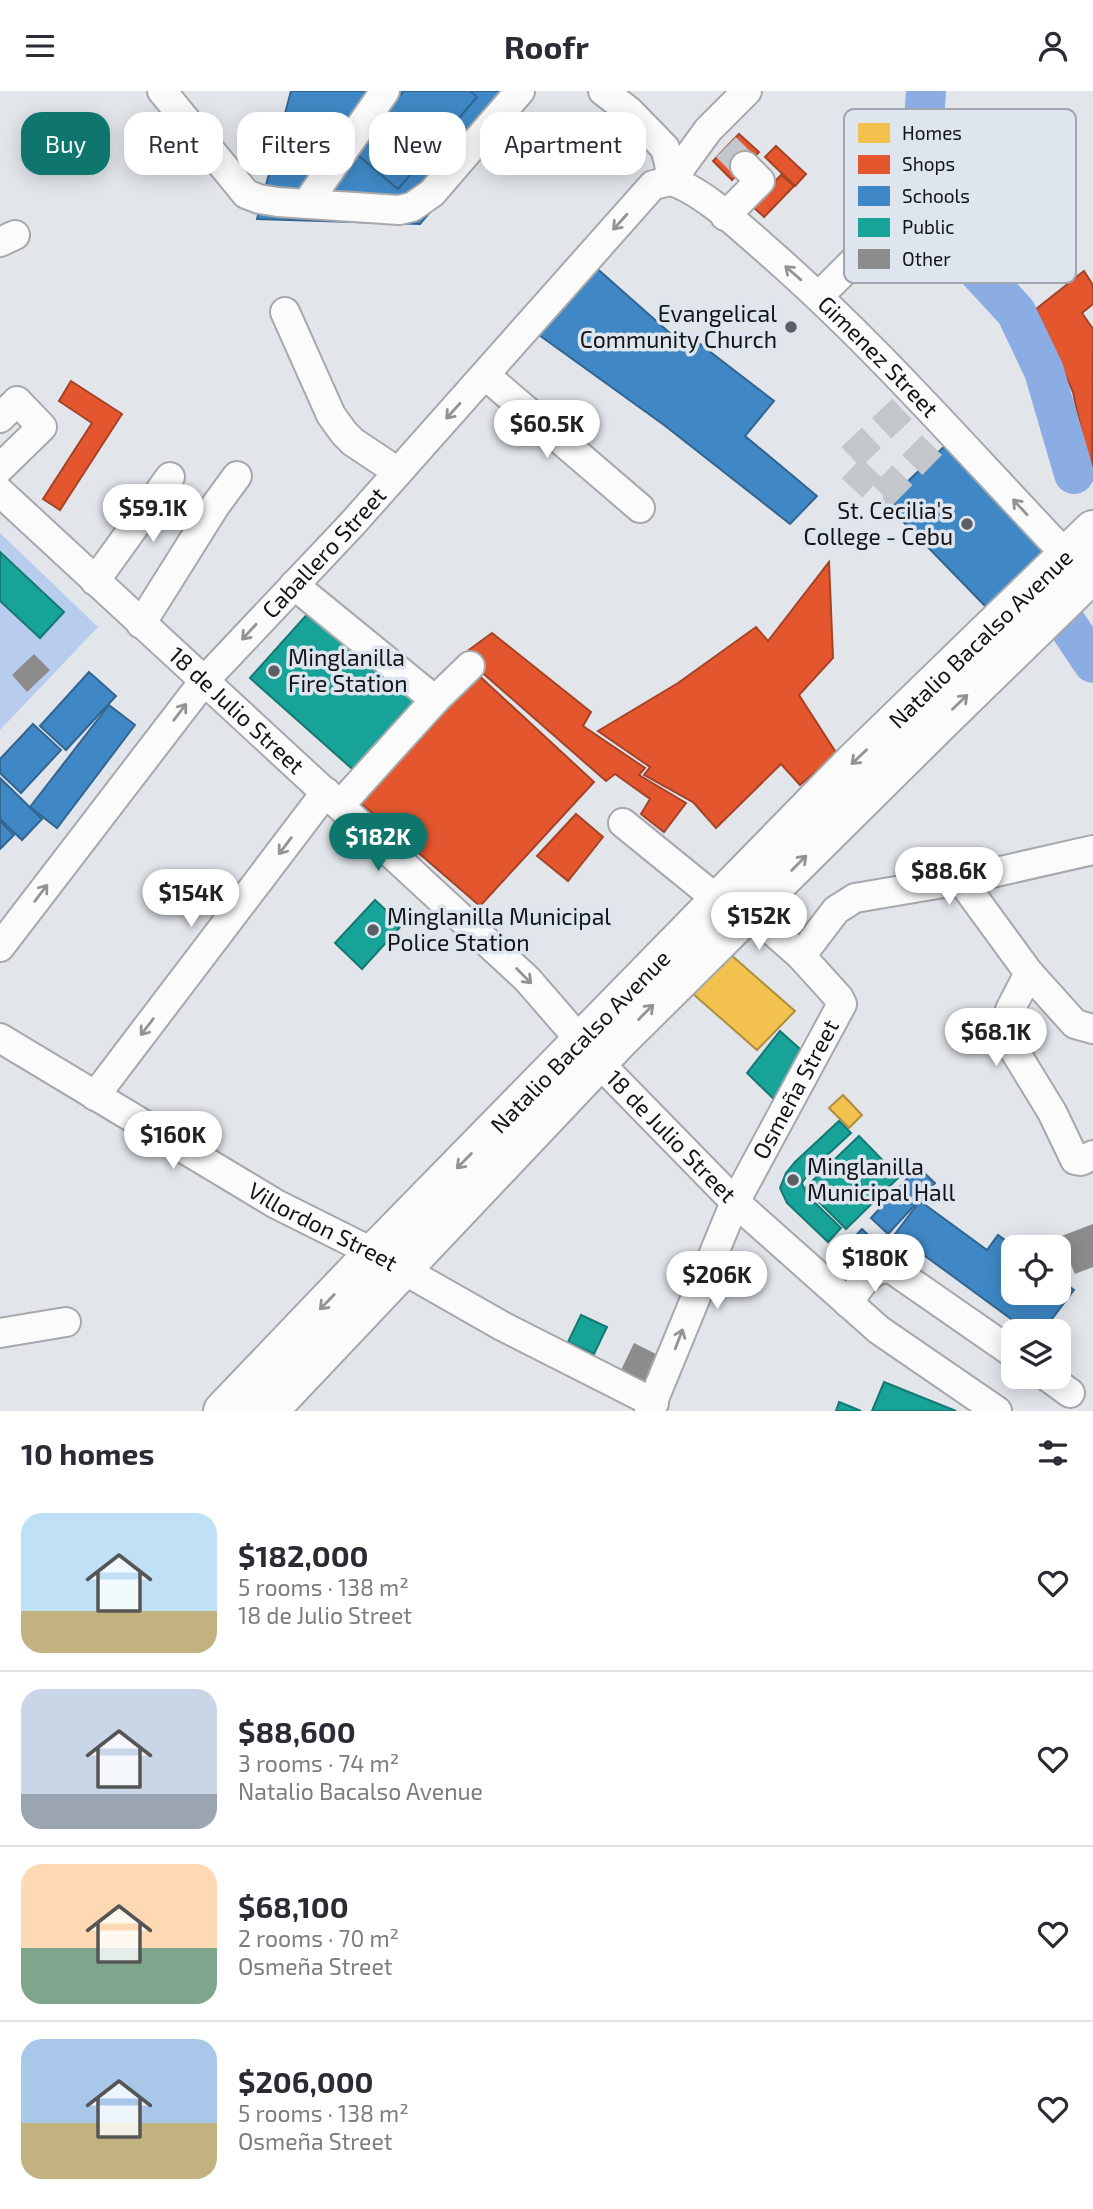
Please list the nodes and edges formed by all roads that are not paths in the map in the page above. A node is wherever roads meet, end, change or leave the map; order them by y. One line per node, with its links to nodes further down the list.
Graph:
1 (162, 91): 8 (street)
2 (385, 91): 8 (street)
3 (520, 91): 8 (street)
4 (603, 91): 7 (street)
5 (747, 91): 6 (street)
6 (727, 148): 7 (street); 9 (street)
7 (671, 181): 9 (street, Gimenez Street); 13 (street, Caballero Street, one-way to 13)
8 (307, 203)
9 (726, 216): 11 (street, Gimenez Street, one-way to 9)
10 (844, 271): 11 (street)
11 (819, 296): 21 (street, Gimenez Street, one-way to 11)
12 (285, 312): 15 (street)
13 (485, 375): 15 (street, Caballero Street, one-way to 15); 20 (street)
14 (0, 418): 16 (street)
15 (391, 467): 23 (street, Caballero Street)
16 (0, 468)
17 (237, 476): 24 (street)
18 (170, 477): 22 (street)
19 (0, 492): 22 (street, 18 de Julio Street)
20 (640, 508)
21 (1084, 553): 32 (highway, Natalio Bacalso Avenue)
22 (95, 582): 24 (street, 18 de Julio Street)
23 (294, 585): 26 (street, Caballero Street, one-way to 26); 27 (street)
24 (141, 624): 26 (street, 18 de Julio Street)
25 (470, 666): 27 (street)
26 (204, 681): 28 (street, 18 de Julio Street); 33 (street, Caballero Street, one-way to 26)
27 (435, 701): 28 (street)
28 (333, 798): 38 (street, 18 de Julio Street, one-way to 38); 39 (street, one-way to 39)
29 (623, 823): 32 (street, Osmeña Street)
30 (1093, 850): 31 (street)
31 (961, 880): 34 (street); 35 (street)
32 (735, 906): 34 (street, Osmeña Street); 38 (highway, Natalio Bacalso Avenue)
33 (0, 947)
34 (801, 956): 41 (street, Osmeña Street)
35 (1029, 973): 36 (street); 40 (street)
36 (1093, 1029)
37 (0, 1038): 39 (street, Villordon Street)
38 (589, 1051): 41 (street, 18 de Julio Street); 42 (highway, Natalio Bacalso Avenue)
39 (95, 1096): 42 (street, Villordon Street)
40 (1093, 1156)
41 (735, 1202): 43 (street, 18 de Julio Street); 47 (street, Osmeña Street, one-way to 41)
42 (388, 1261): 47 (street, Villordon Street); 48 (highway, Natalio Bacalso Avenue, one-way to 48); 49 (highway, Natalio Bacalso Avenue)
43 (848, 1303): 46 (street); 50 (street, 18 de Julio Street)
44 (66, 1322): 45 (street)
45 (0, 1333)
46 (1001, 1345)
47 (652, 1407)
48 (223, 1411)
49 (268, 1411)
50 (997, 1411)

